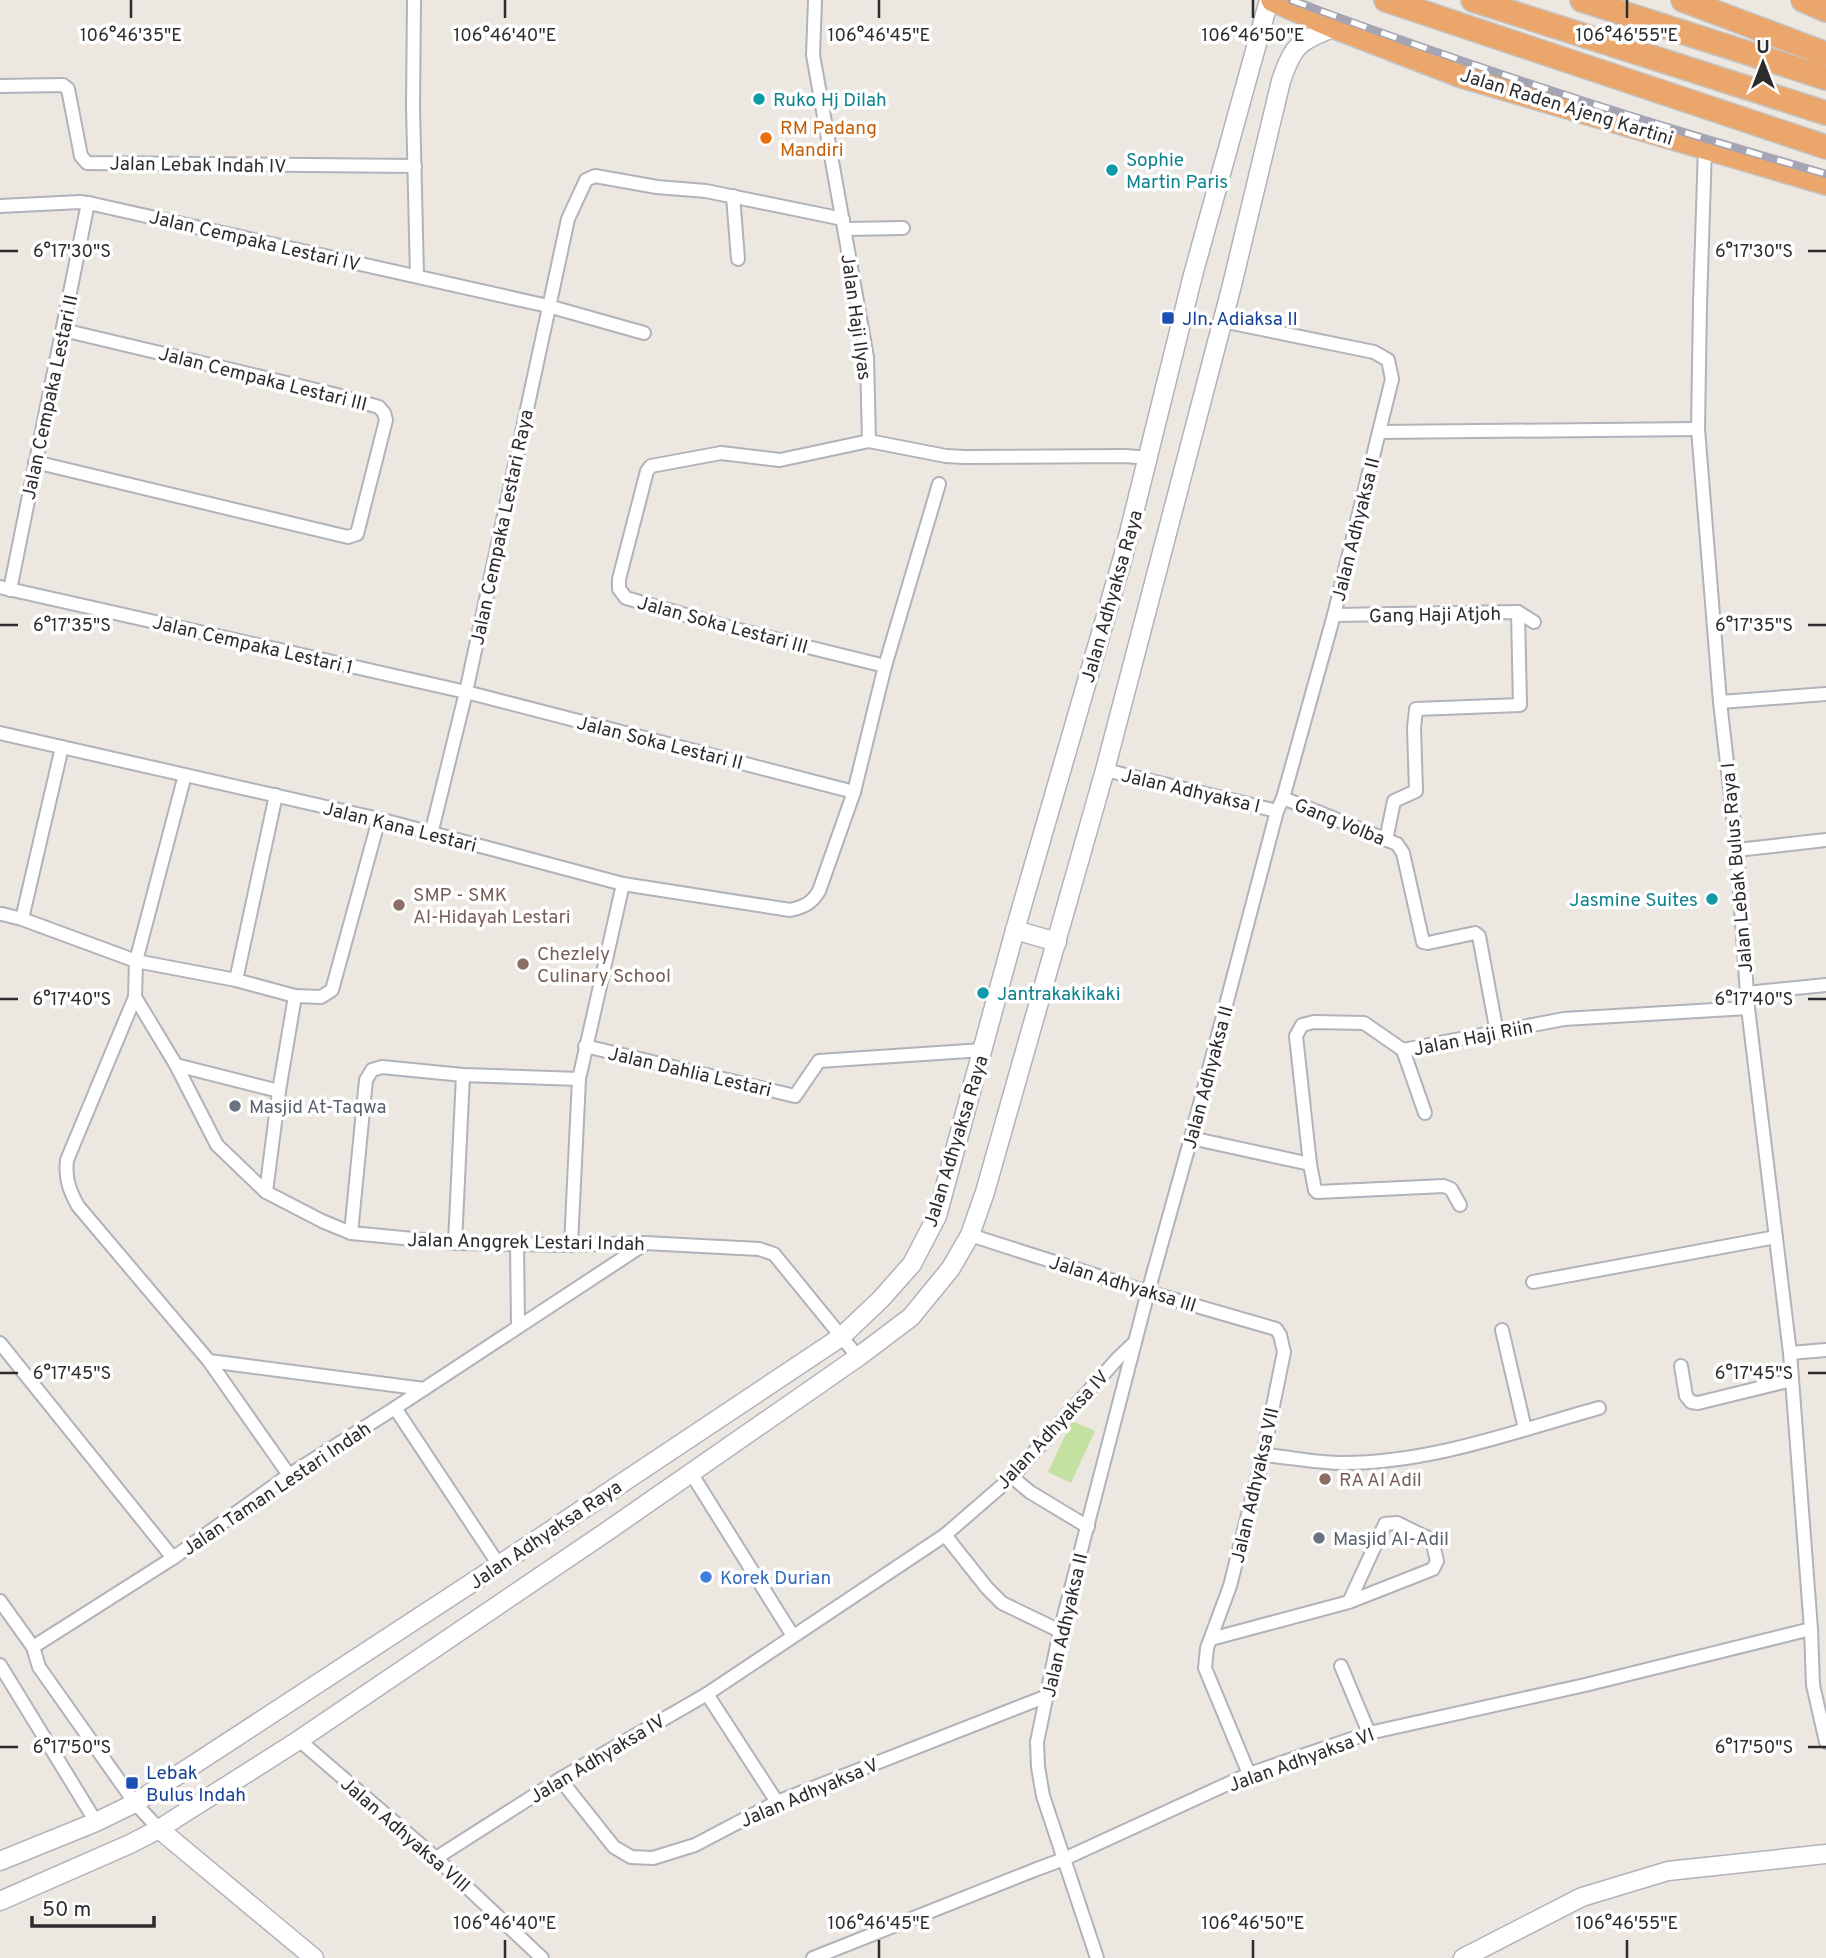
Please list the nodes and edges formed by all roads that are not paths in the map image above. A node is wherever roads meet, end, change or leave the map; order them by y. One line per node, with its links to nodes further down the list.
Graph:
1 (414, 0): 18 (street)
2 (815, 0): 23 (street, Jalan Haji Ilyas)
3 (1271, 0): 9 (highway, Jalan Raden Ajeng Kartini); 34 (main road, Jalan Adhyaksa Raya)
4 (1386, 0): 17 (highway)
5 (1473, 0): 15 (highway)
6 (1582, 0): 13 (highway)
7 (1684, 0): 12 (highway)
8 (1803, 0): 10 (highway)
9 (1306, 9): 11 (highway, Jalan Raden Ajeng Kartini)
10 (1826, 10)
11 (1335, 27): 16 (highway, Jalan Raden Ajeng Kartini); 28 (main road, Jalan Adhyaksa Raya)
12 (1826, 54)
13 (1826, 78)
14 (0, 86): 18 (street, Jalan Lebak Indah IV)
15 (1826, 113)
16 (1705, 147): 19 (highway, Jalan Raden Ajeng Kartini); 31 (street, Jalan Lebak Bulus Raya I)
17 (1826, 147)
18 (415, 166): 26 (street)
19 (1826, 183)
20 (733, 196): 23 (street, Jalan Cempaka Lestari Raya); 25 (street); 27 (street, Jalan Cempaka Lestari Raya)
21 (90, 203): 22 (street, Jalan Cempaka Lestari IV); 26 (street, Jalan Cempaka Lestari IV); 29 (street, Jalan Cempaka Lestari II)
22 (0, 206)
23 (844, 224): 24 (street, Jalan Cempaka Lestari Raya); 33 (street, Jalan Haji Ilyas)
24 (903, 228)
25 (738, 259)
26 (417, 276): 27 (street, Jalan Cempaka Lestari IV)
27 (548, 306): 30 (street, Jalan Cempaka Lestari IV); 42 (street, Jalan Cempaka Lestari Raya)
28 (1222, 321): 32 (street, Jalan Adhyaksa II); 47 (main road, Jalan Adhyaksa Raya)
29 (64, 330): 35 (street, Jalan Cempaka Lestari II); 35 (street, Jalan Cempaka Lestari III)
30 (644, 333)
31 (1698, 429): 32 (street); 44 (street, Jalan Lebak Bulus Raya I)
32 (1379, 432): 39 (street, Jalan Adhyaksa II)
33 (869, 441): 34 (street); 41 (street, Jalan Soka Lestari III)
34 (1148, 458): 60 (main road, Jalan Adhyaksa Raya)
35 (35, 462): 37 (street, Jalan Cempaka Lestari II)
36 (939, 484): 41 (street)
37 (5, 589): 42 (street, Jalan Cempaka Lestari 1)
38 (1518, 612): 39 (street, Gang Haji Atjoh); 40 (street, Gang Haji Atjoh); 55 (street)
39 (1334, 615): 51 (street, Jalan Adhyaksa II)
40 (1534, 622)
41 (885, 666): 49 (street)
42 (466, 692): 49 (street, Jalan Soka Lestari II); 53 (street, Jalan Cempaka Lestari Raya)
43 (1826, 694): 44 (street)
44 (1720, 702): 56 (street, Jalan Lebak Bulus Raya I)
45 (0, 733): 46 (street, Jalan Kana Lestari)
46 (62, 747): 48 (street, Jalan Kana Lestari); 59 (street)
47 (1105, 770): 51 (street, Jalan Adhyaksa I); 61 (main road, Jalan Adhyaksa Raya)
48 (186, 775): 50 (street, Jalan Kana Lestari); 62 (street)
49 (854, 792): 57 (street, Jalan Kana Lestari)
50 (276, 796): 52 (street, Jalan Kana Lestari); 63 (street)
51 (1280, 804): 55 (street, Gang Volba); 78 (street, Jalan Adhyaksa II)
52 (379, 819): 53 (street, Jalan Kana Lestari); 66 (street)
53 (431, 834): 57 (street, Jalan Kana Lestari)
54 (1826, 840): 56 (street)
55 (1392, 842): 69 (street)
56 (1737, 850): 65 (street, Jalan Lebak Bulus Raya I)
57 (623, 884): 70 (street)
58 (1, 914): 59 (street)
59 (22, 919): 62 (street)
60 (1015, 930): 61 (main road); 71 (main road, Jalan Adhyaksa Raya)
61 (1057, 942): 83 (main road, Jalan Adhyaksa Raya)
62 (136, 961): 63 (street); 67 (street)
63 (236, 980): 66 (street)
64 (1826, 985): 65 (street)
65 (1746, 993): 68 (street, Jalan Lebak Bulus Raya I)
66 (295, 996): 76 (street)
67 (135, 997): 73 (street, Jalan Anggrek Lestari Indah); 100 (street)
68 (1748, 1008): 69 (street, Jalan Haji Riin); 84 (street, Jalan Lebak Bulus Raya I)
69 (1497, 1033): 72 (street, Jalan Haji Riin)
70 (585, 1046): 71 (street, Jalan Dahlia Lestari); 75 (street)
71 (982, 1050): 94 (main road, Jalan Adhyaksa Raya)
72 (1403, 1050): 77 (street); 79 (street, Jalan Haji Riin)
73 (176, 1065): 76 (street); 80 (street, Jalan Anggrek Lestari Indah)
74 (463, 1075): 75 (street); 82 (street); 85 (street)
75 (579, 1079): 88 (street)
76 (279, 1091): 80 (street)
77 (1425, 1113)
78 (1191, 1138): 79 (street); 90 (street, Jalan Adhyaksa II)
79 (1310, 1164): 81 (street)
80 (266, 1192): 82 (street, Jalan Anggrek Lestari Indah)
81 (1460, 1205)
82 (351, 1233): 85 (street, Jalan Anggrek Lestari Indah)
83 (970, 1235): 90 (street, Jalan Adhyaksa III); 99 (main road, Jalan Adhyaksa Raya)
84 (1776, 1237): 89 (street); 98 (street, Jalan Lebak Bulus Raya I)
85 (455, 1243): 87 (street, Jalan Anggrek Lestari Indah)
86 (645, 1243): 88 (street, Jalan Anggrek Lestari Indah); 91 (street, Jalan Taman Lestari Indah); 94 (street, Jalan Anggrek Lestari Indah)
87 (517, 1244): 88 (street, Jalan Anggrek Lestari Indah); 91 (street)
88 (571, 1245)
89 (1533, 1282)
90 (1149, 1292): 92 (street, Jalan Adhyaksa III); 95 (street, Jalan Adhyaksa II)
91 (518, 1326): 103 (street, Jalan Taman Lestari Indah)
92 (1276, 1329): 107 (street, Jalan Adhyaksa VII)
93 (1502, 1330): 106 (street)
94 (841, 1337): 99 (street, Jalan Anggrek Lestari Indah); 114 (main road, Jalan Adhyaksa Raya)
95 (1137, 1340): 110 (street, Jalan Adhyaksa IV); 111 (street, Jalan Adhyaksa II)
96 (0, 1343): 113 (street)
97 (1826, 1350): 98 (street)
98 (1790, 1353): 102 (street, Jalan Lebak Bulus Raya I)
99 (858, 1357): 108 (main road, Jalan Adhyaksa Raya)
100 (209, 1361): 103 (street); 109 (street)
101 (1681, 1366): 102 (street)
102 (1792, 1380): 117 (street, Jalan Lebak Bulus Raya I)
103 (424, 1389): 104 (street, Jalan Taman Lestari Indah)
104 (394, 1408): 109 (street, Jalan Taman Lestari Indah); 114 (street)
105 (1599, 1408): 106 (street)
106 (1525, 1429): 107 (street)
107 (1263, 1454): 120 (street, Jalan Adhyaksa VII)
108 (691, 1473): 119 (street); 128 (main road, Jalan Adhyaksa Raya)
109 (289, 1475): 113 (street, Jalan Taman Lestari Indah)
110 (1012, 1477): 111 (street); 112 (street, Jalan Adhyaksa IV)
111 (1088, 1527): 118 (street, Jalan Adhyaksa II)
112 (944, 1535): 118 (street); 119 (street, Jalan Adhyaksa IV)
113 (173, 1558): 121 (street, Jalan Taman Lestari Indah)
114 (499, 1565): 133 (main road, Jalan Adhyaksa Raya)
115 (0, 1601): 121 (street)
116 (1349, 1602): 116 (street); 120 (street)
117 (1811, 1629): 127 (street, Jalan Adhyaksa VI); 129 (street, Jalan Lebak Bulus Raya I)
118 (1060, 1631): 126 (street, Jalan Adhyaksa II)
119 (793, 1636): 125 (street, Jalan Adhyaksa IV)
120 (1211, 1639): 130 (street, Jalan Adhyaksa VII)
121 (33, 1647): 133 (street)
122 (0, 1665): 124 (street)
123 (1341, 1666): 127 (street)
124 (5, 1683): 134 (street)
125 (707, 1694): 131 (street, Jalan Adhyaksa IV); 132 (street)
126 (1047, 1696): 132 (street, Jalan Adhyaksa V); 138 (street, Jalan Adhyaksa II)
127 (1369, 1733): 130 (street, Jalan Adhyaksa VI)
128 (299, 1740): 135 (main road, Jalan Adhyaksa Raya); 137 (street, Jalan Adhyaksa VIII)
129 (1826, 1742)
130 (1249, 1774): 138 (street, Jalan Adhyaksa VI)
131 (560, 1779): 132 (street, Jalan Adhyaksa V); 137 (street, Jalan Adhyaksa IV)
132 (777, 1802)
133 (135, 1803): 134 (main road, Jalan Adhyaksa Raya); 135 (street)
134 (96, 1822): 139 (main road, Jalan Adhyaksa Raya)
135 (159, 1829): 140 (main road, Jalan Adhyaksa Raya); 141 (main road)
136 (1826, 1854): 145 (main road)
137 (436, 1858): 142 (street, Jalan Adhyaksa VIII)
138 (1064, 1859): 143 (street, Jalan Adhyaksa VI); 144 (street, Jalan Adhyaksa II)
139 (0, 1861)
140 (0, 1901)
141 (314, 1958)
142 (542, 1958)
143 (813, 1958)
144 (1097, 1958)
145 (1463, 1958)

